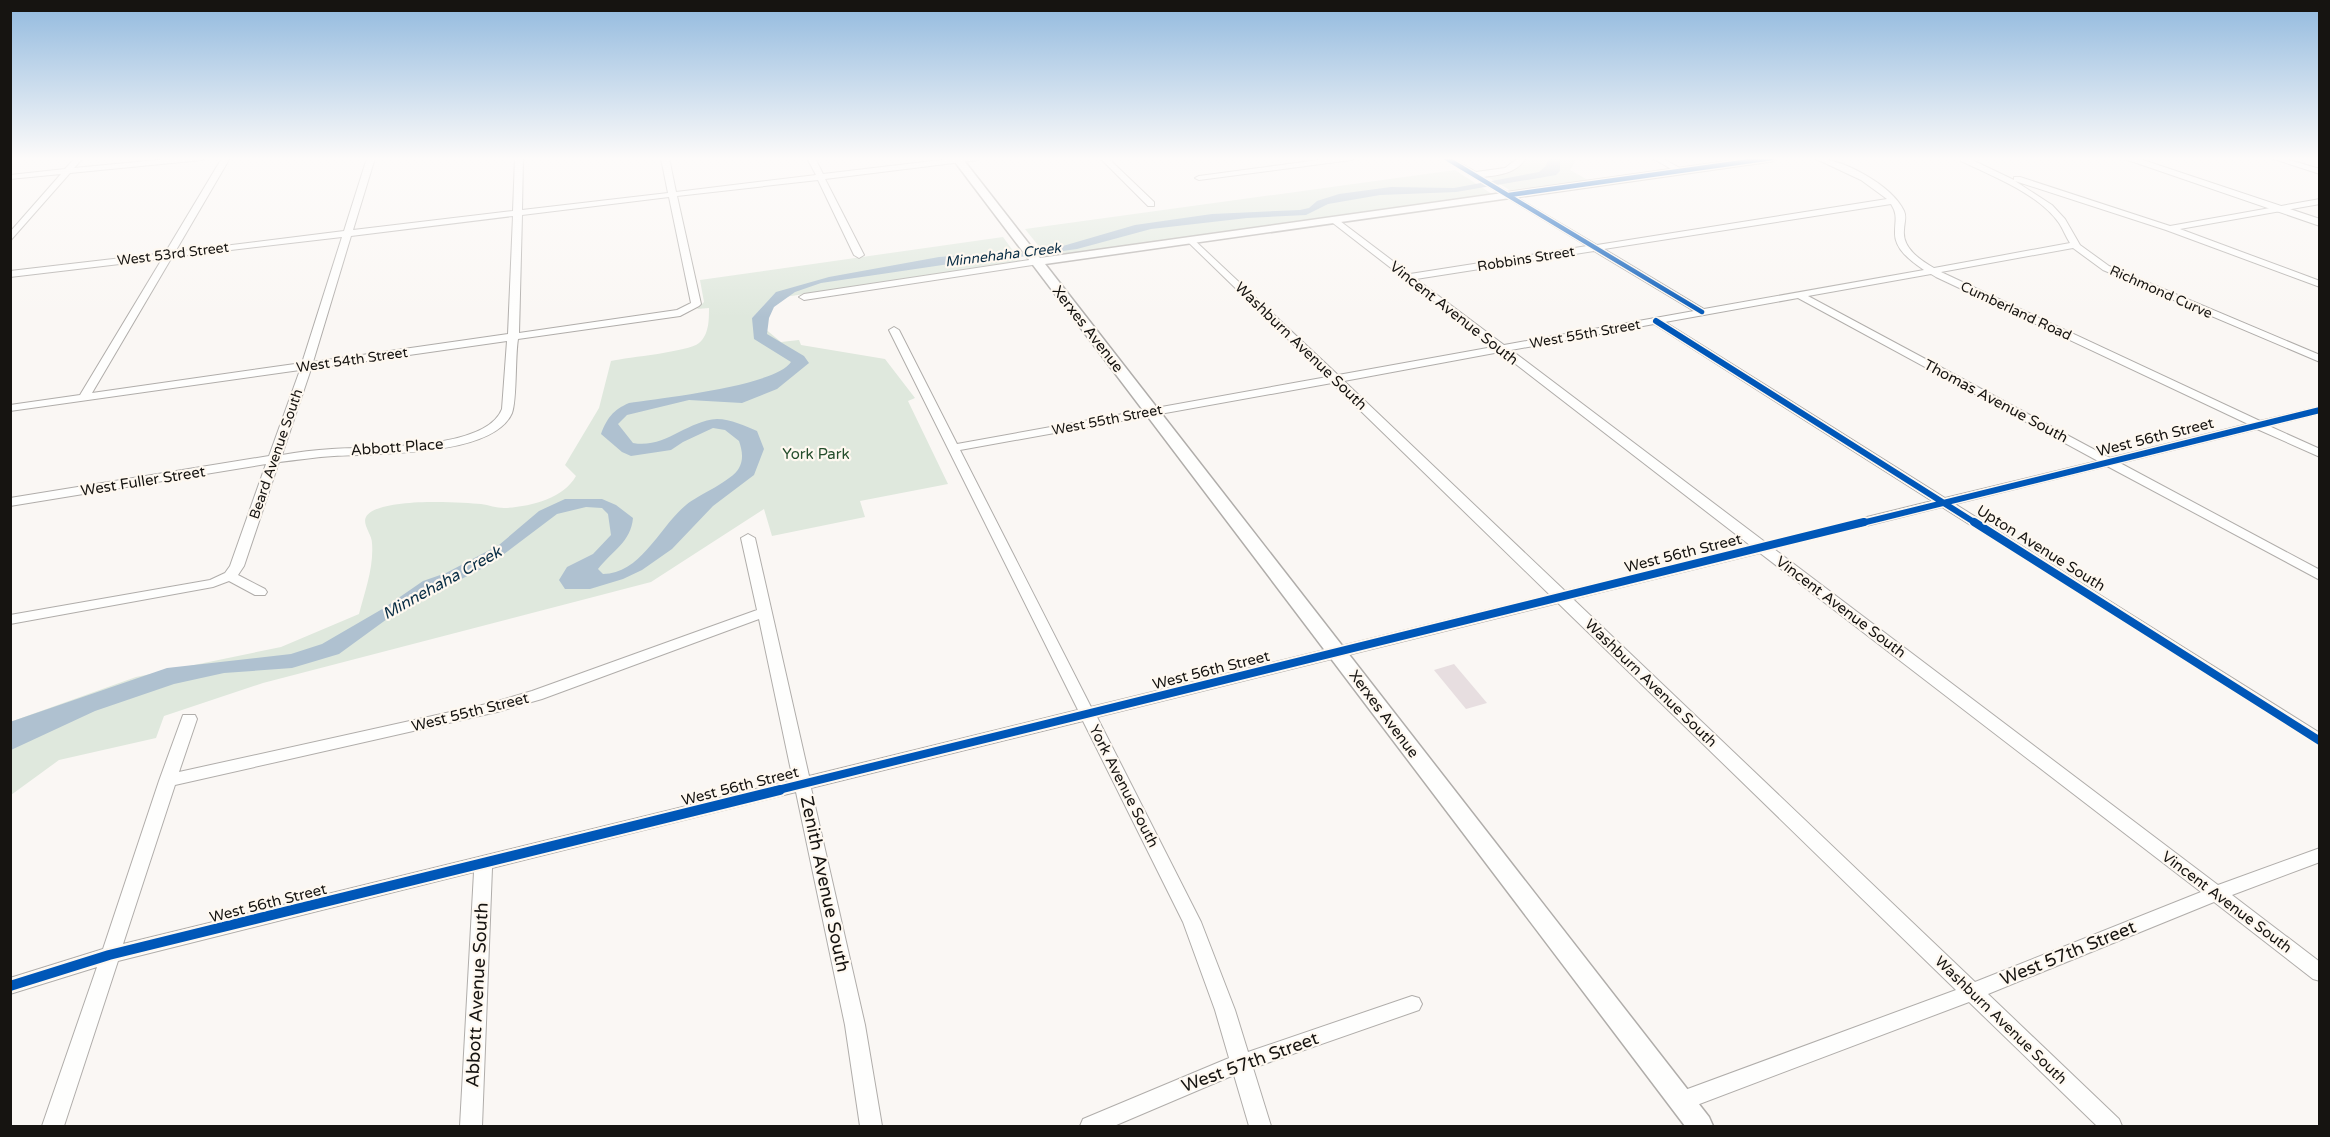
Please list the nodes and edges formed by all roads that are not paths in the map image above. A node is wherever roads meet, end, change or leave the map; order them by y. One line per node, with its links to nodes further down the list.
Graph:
1 (33, 211): 21 (street)
2 (194, 211): 25 (street)
3 (355, 211): 20 (street, Beard Avenue South)
4 (533, 211): 16 (street, West 53rd Street)
5 (677, 211): 37 (street, West 54th Street)
6 (838, 211): 26 (street)
7 (997, 211): 27 (street, Xerxes Avenue)
8 (1396, 211): 17 (street)
9 (1535, 211): 24 (street)
10 (1829, 211): 24 (street, Robbins Street)
11 (1899, 211): 28 (street, Cumberland Road)
12 (2053, 211): 23 (street, Richmond Curve)
13 (2116, 211): 19 (street)
14 (2266, 211): 19 (street)
15 (2284, 211): 18 (main road)
16 (517, 213): 20 (street, West 53rd Street); 37 (street)
17 (1333, 220): 22 (street); 30 (street, Vincent Avenue South)
18 (2319, 223)
19 (2169, 228): 31 (street)
20 (349, 233): 25 (street, West 53rd Street); 40 (street, Beard Avenue South)
21 (10, 238)
22 (1191, 240): 27 (street); 41 (street, Washburn Avenue South)
23 (2076, 245): 28 (street, West 55th Street); 39 (street, Richmond Curve)
24 (1596, 248): 30 (street, Robbins Street); 34 (street)
25 (169, 255): 29 (street, West 53rd Street); 42 (street)
26 (859, 255)
27 (1034, 260): 33 (street); 45 (street, Xerxes Avenue)
28 (1932, 271): 32 (street, West 55th Street); 46 (street, Cumberland Road)
29 (10, 273)
30 (1409, 277): 38 (street, Vincent Avenue South)
31 (2319, 284)
32 (1799, 295): 34 (street, West 55th Street); 50 (street, Thomas Avenue South)
33 (804, 297)
34 (1702, 312): 35 (street, West 55th Street)
35 (1656, 321): 38 (street, West 55th Street); 52 (street, Upton Avenue South)
36 (894, 330): 47 (street, York Avenue South)
37 (512, 337): 40 (street, West 54th Street); 49 (street, Abbott Place)
38 (1501, 349): 41 (street, West 55th Street); 54 (street, Vincent Avenue South)
39 (2319, 359)
40 (306, 367): 42 (street, West 54th Street); 49 (street, Beard Avenue South)
41 (1332, 378): 45 (street, West 55th Street); 58 (street, Washburn Avenue South)
42 (84, 397): 43 (street, West 54th Street)
43 (10, 408)
44 (2319, 410): 46 (street, West 56th Street)
45 (1152, 412): 47 (street, West 55th Street); 61 (street, Xerxes Avenue)
46 (2259, 425): 48 (street, Cumberland Road); 50 (street, West 56th Street)
47 (953, 448): 62 (street, York Avenue South)
48 (2319, 454)
49 (274, 460): 51 (street, West Fuller Street); 55 (street, Beard Avenue South)
50 (2108, 462): 52 (street, West 56th Street); 56 (street, Thomas Avenue South)
51 (10, 502)
52 (1945, 503): 54 (street, West 56th Street); 64 (street, Upton Avenue South)
53 (748, 538): 59 (street, Zenith Avenue South)
54 (1762, 547): 58 (street, West 56th Street); 69 (street, Vincent Avenue South)
55 (230, 576): 57 (street); 60 (street)
56 (2319, 576)
57 (260, 592)
58 (1561, 597): 61 (street, West 56th Street); 73 (street, Washburn Avenue South)
59 (765, 612): 65 (street, West 55th Street); 66 (street, Zenith Avenue South)
60 (10, 620)
61 (1337, 653): 62 (street, West 56th Street); 76 (street, Xerxes Avenue)
62 (1087, 714): 66 (street, West 56th Street); 75 (street, York Avenue South)
63 (189, 719): 65 (street)
64 (2319, 741)
65 (167, 781): 70 (street)
66 (803, 785): 68 (street, West 56th Street); 79 (street, Zenith Avenue South)
67 (2319, 855): 69 (street, West 57th Street)
68 (483, 864): 70 (street, West 56th Street); 78 (street, Abbott Avenue South)
69 (2215, 894): 71 (street, Vincent Avenue South); 73 (street, West 57th Street)
70 (110, 955): 72 (street, West 56th Street); 77 (street)
71 (2319, 973)
72 (10, 986)
73 (1972, 992): 76 (street, West 57th Street); 83 (street, Washburn Avenue South)
74 (1412, 1004): 75 (street, West 57th Street)
75 (1242, 1063): 80 (street, West 57th Street); 81 (street, York Avenue South)
76 (1681, 1101): 82 (street, Xerxes Avenue)
77 (54, 1126)
78 (471, 1126)
79 (871, 1126)
80 (1091, 1126)
81 (1260, 1126)
82 (1700, 1126)
83 (2111, 1126)

